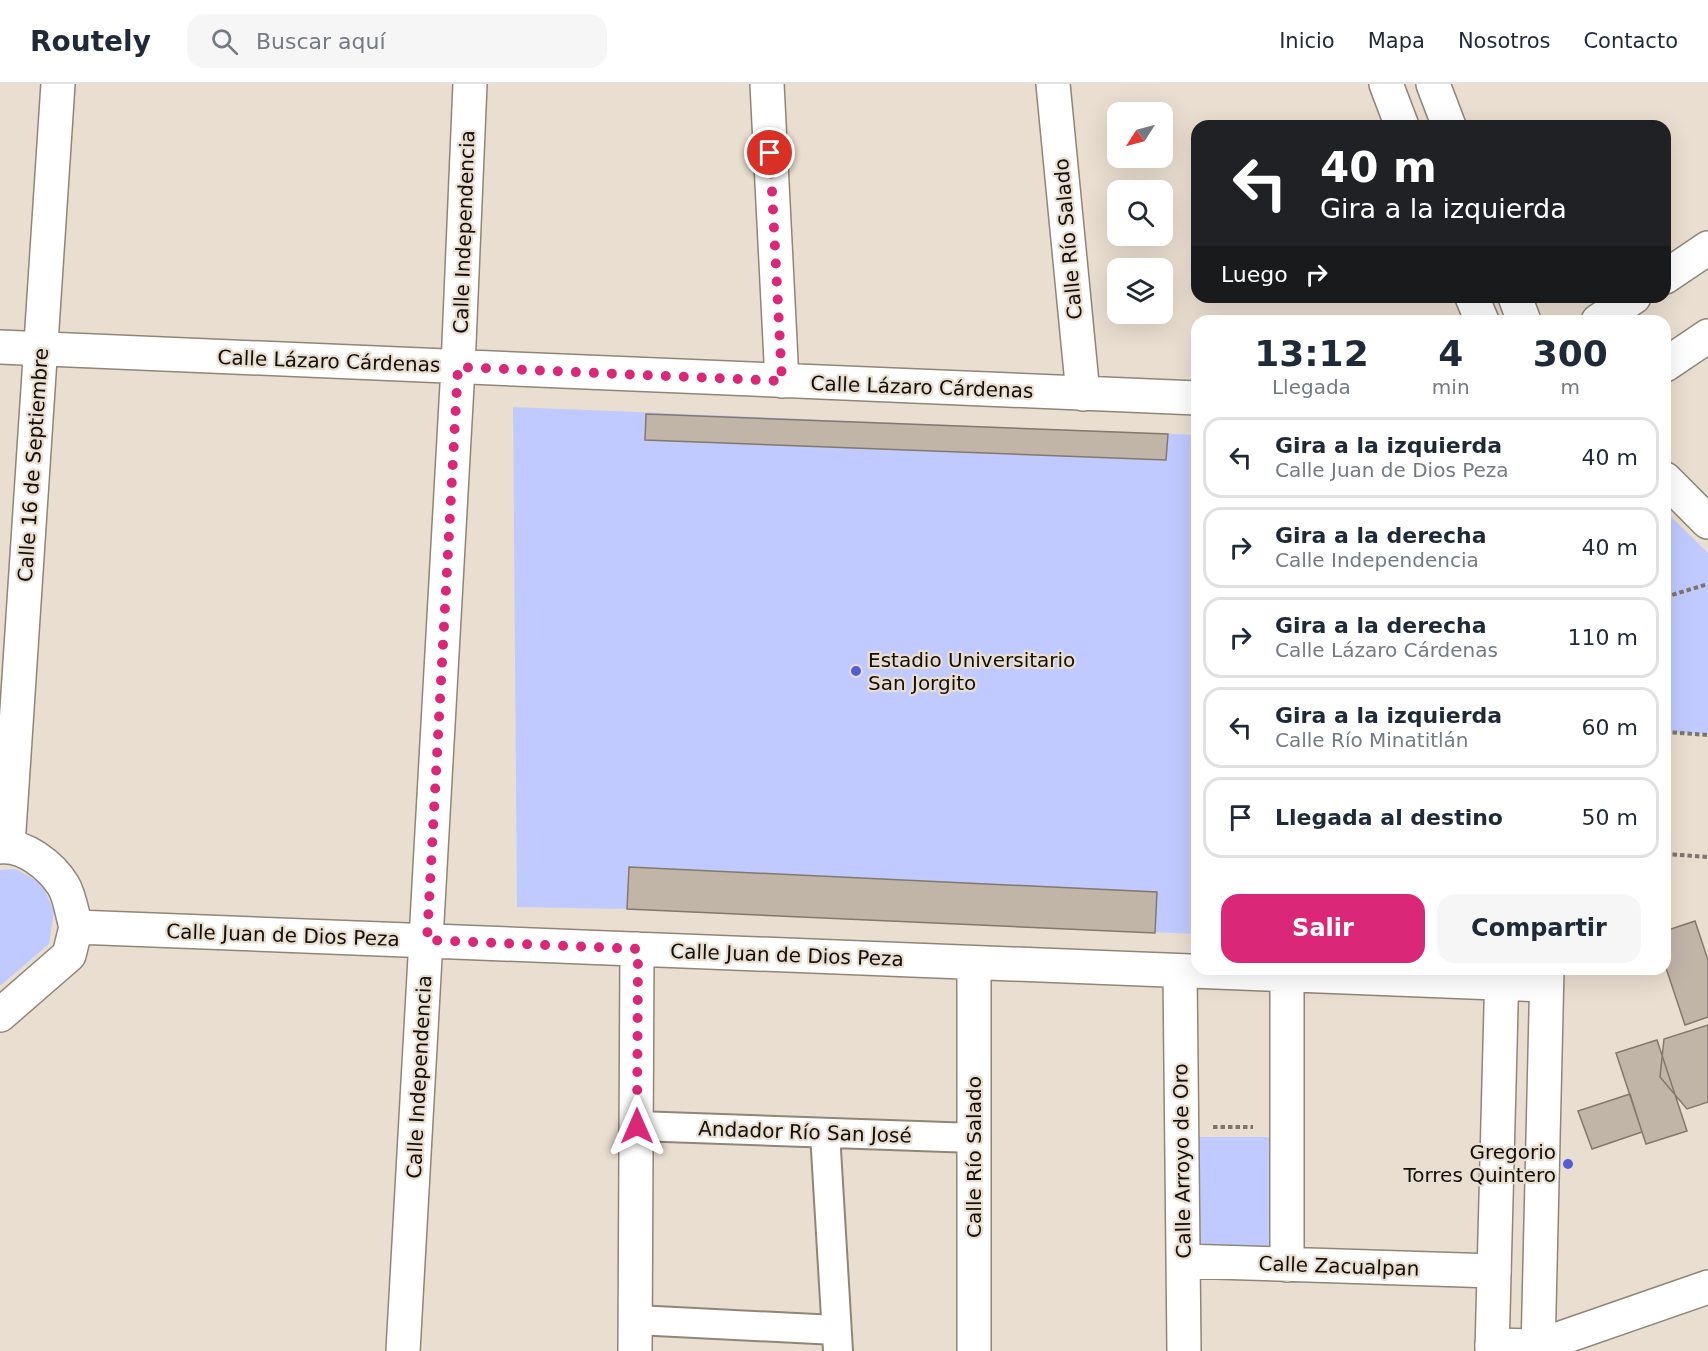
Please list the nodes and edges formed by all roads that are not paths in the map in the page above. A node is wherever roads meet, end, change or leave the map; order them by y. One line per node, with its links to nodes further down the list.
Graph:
1 (58, 84): 15 (street, Calle 16 de Septiembre)
2 (470, 84): 17 (street, Calle Independencia)
3 (767, 84): 18 (street)
4 (1053, 84): 19 (street, Calle Río Salado)
5 (1386, 84): 7 (street)
6 (1433, 84): 8 (street)
7 (1400, 120)
8 (1447, 120)
9 (1708, 248): 10 (street)
10 (1671, 273)
11 (1625, 303): 12 (street)
12 (1607, 315)
13 (1708, 336): 16 (street)
14 (0, 347): 15 (street, Calle Lázaro Cárdenas)
15 (41, 349): 17 (street, Calle Lázaro Cárdenas); 23 (street, Calle 16 de Septiembre)
16 (1671, 361)
17 (458, 367): 18 (street, Calle Lázaro Cárdenas); 25 (street, Calle Independencia)
18 (782, 381): 19 (street, Calle Lázaro Cárdenas)
19 (1083, 394): 20 (street, Calle Lázaro Cárdenas)
20 (1191, 398)
21 (1671, 485): 22 (street)
22 (1708, 522)
23 (4, 847): 24 (street)
24 (76, 927): 25 (street, Calle Juan de Dios Peza); 33 (street)
25 (427, 940): 26 (street, Calle Juan de Dios Peza); 45 (street, Calle Independencia)
26 (638, 949): 27 (street, Calle Juan de Dios Peza); 34 (street)
27 (974, 963): 28 (street, Calle Juan de Dios Peza); 36 (street, Calle Río Salado)
28 (1180, 971): 29 (street, Calle Juan de Dios Peza); 37 (street, Calle Arroyo de Oro)
29 (1191, 971)
30 (1287, 975): 31 (street, Calle Juan de Dios Peza); 38 (street)
31 (1502, 976): 32 (street, Calle Juan de Dios Peza); 39 (street)
32 (1546, 977): 44 (street)
33 (0, 1015)
34 (637, 1126): 35 (street, Andador Río San José); 41 (street)
35 (825, 1133): 36 (street, Andador Río San José); 42 (street)
36 (974, 1138): 46 (street, Calle Río Salado)
37 (1183, 1262): 38 (street, Calle Zacualpan); 47 (street, Calle Arroyo de Oro)
38 (1287, 1265): 39 (street, Calle Zacualpan)
39 (1494, 1271): 43 (street)
40 (1708, 1287): 44 (street)
41 (636, 1336): 42 (street)
42 (837, 1340)
43 (1492, 1348): 44 (street)
44 (1538, 1348)
45 (404, 1351)
46 (974, 1351)
47 (1184, 1351)

